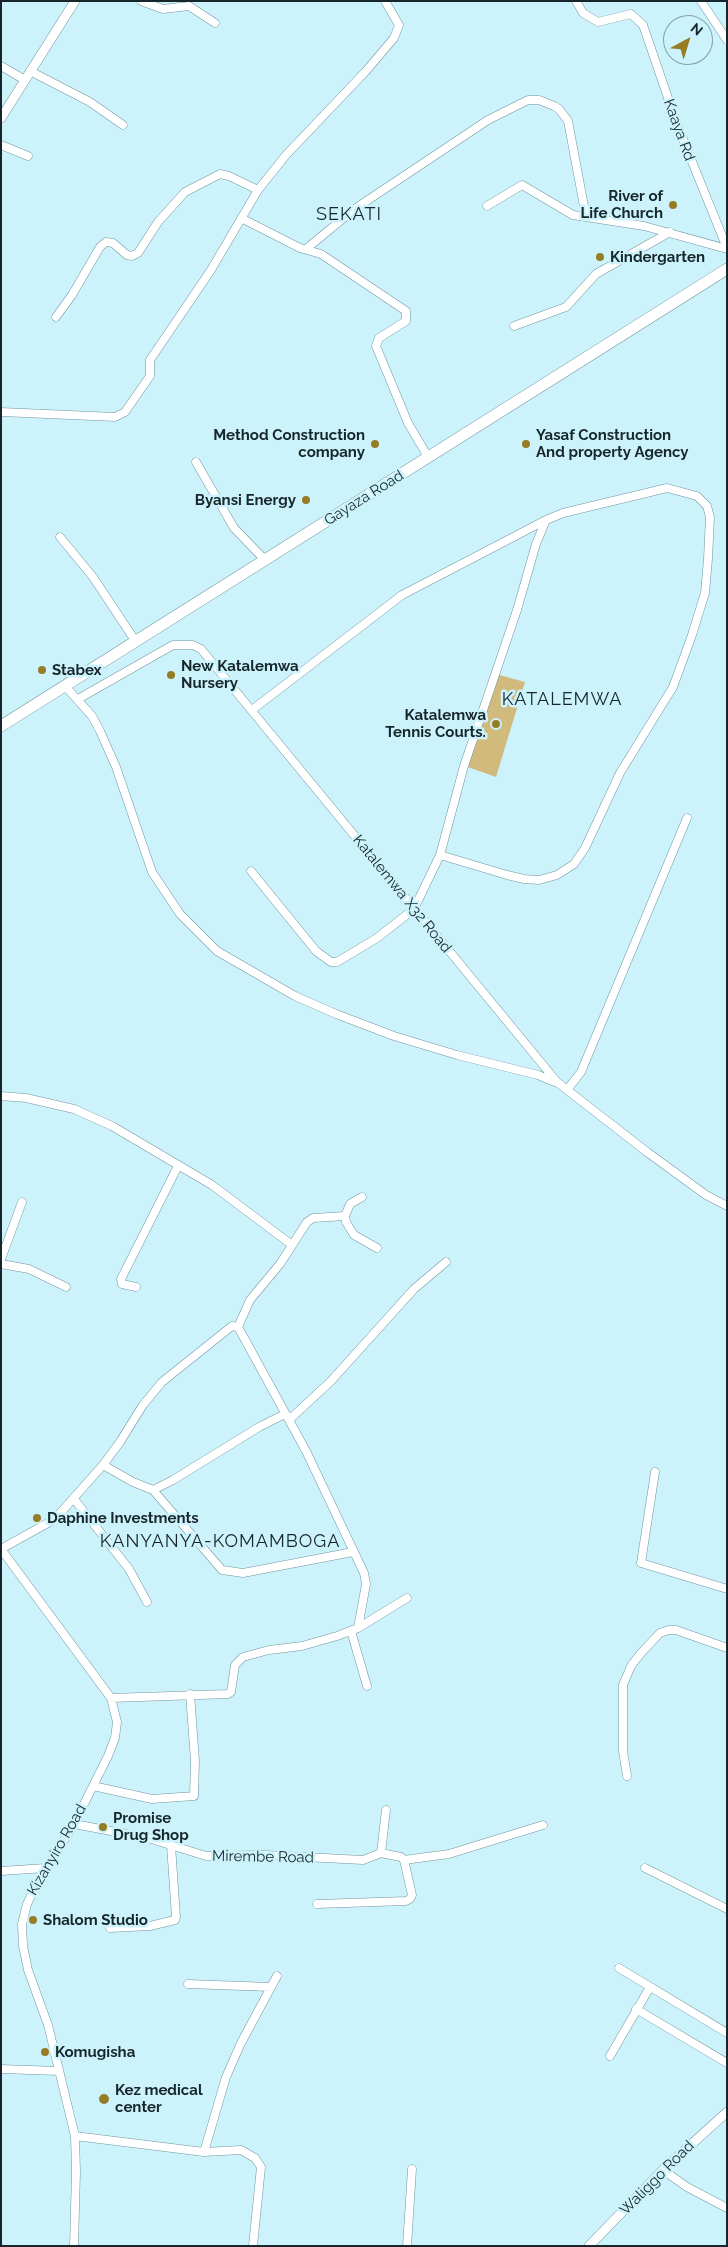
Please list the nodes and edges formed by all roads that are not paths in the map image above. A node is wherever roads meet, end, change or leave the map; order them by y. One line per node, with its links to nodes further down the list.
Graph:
1 (75, 1): 9 (street)
2 (141, 1): 6 (street)
3 (385, 1): 15 (street)
4 (576, 1): 21 (street, Kaaya Rd)
5 (701, 1): 7 (street)
6 (215, 23)
7 (727, 40)
8 (1, 66): 10 (street)
9 (30, 71): 10 (street); 12 (street)
10 (25, 80): 11 (street)
11 (1, 118)
12 (123, 125)
13 (1, 145): 14 (street)
14 (28, 156)
15 (258, 190): 18 (street); 23 (street)
16 (486, 206): 17 (street)
17 (586, 217): 19 (street); 20 (street)
18 (241, 218): 20 (street); 25 (street)
19 (670, 232): 21 (street); 24 (street)
20 (306, 249): 26 (street)
21 (727, 249)
22 (727, 270): 26 (main road, Gayaza Road)
23 (56, 317)
24 (514, 326)
25 (1, 412)
26 (428, 457): 30 (main road, Gayaza Road)
27 (196, 462): 30 (street)
28 (546, 520): 34 (street); 37 (street); 37 (street)
29 (60, 538): 31 (street)
30 (265, 560): 31 (main road, Gayaza Road)
31 (136, 642): 32 (main road, Gayaza Road)
32 (65, 686): 33 (street); 35 (main road, Gayaza Road)
33 (78, 699): 34 (street, Katalemwa X32 Road); 40 (street)
34 (252, 710): 39 (street, Katalemwa X32 Road)
35 (2, 725)
36 (686, 818): 41 (street)
37 (440, 855): 39 (street)
38 (251, 871): 39 (street)
39 (414, 909): 40 (street, Katalemwa X32 Road)
40 (557, 1082): 41 (street, Katalemwa X32 Road)
41 (567, 1090): 46 (street, Katalemwa X32 Road)
42 (1, 1096): 43 (street)
43 (178, 1166): 48 (street); 54 (street)
44 (362, 1197): 47 (street)
45 (22, 1202): 50 (street)
46 (727, 1206)
47 (346, 1216): 48 (street); 49 (street)
48 (292, 1244): 55 (street)
49 (377, 1248)
50 (1, 1259)
51 (446, 1262): 56 (street)
52 (1, 1264): 53 (street)
53 (66, 1287)
54 (136, 1287)
55 (238, 1327): 56 (street); 57 (street)
56 (287, 1417): 59 (street); 62 (street)
57 (103, 1465): 59 (street); 60 (street)
58 (655, 1472): 63 (street)
59 (153, 1490): 62 (street)
60 (74, 1499): 61 (street); 65 (street)
61 (1, 1549): 70 (street, Kizanyiro Road)
62 (354, 1552): 66 (street)
63 (727, 1589)
64 (407, 1598): 66 (street)
65 (147, 1602)
66 (354, 1629): 68 (street); 69 (street)
67 (727, 1648): 71 (street)
68 (368, 1686)
69 (190, 1694): 70 (street); 72 (street)
70 (111, 1698): 72 (street, Kizanyiro Road)
71 (627, 1776)
72 (93, 1786): 74 (street, Kizanyiro Road)
73 (386, 1810): 77 (street)
74 (74, 1824): 76 (street, Mirembe Road); 79 (street, Kizanyiro Road)
75 (542, 1825): 78 (street)
76 (171, 1845): 77 (street, Mirembe Road); 84 (street)
77 (381, 1853): 78 (street)
78 (404, 1860): 82 (street)
79 (46, 1868): 81 (street); 95 (street, Kizanyiro Road)
80 (645, 1868): 83 (street)
81 (1, 1871)
82 (317, 1904)
83 (727, 1908)
84 (110, 1928)
85 (619, 1968): 89 (street)
86 (276, 1976): 88 (street)
87 (188, 1984): 88 (street)
88 (271, 1987): 98 (street)
89 (650, 1987): 90 (street); 91 (street)
90 (636, 2009): 92 (street); 93 (street)
91 (727, 2033)
92 (610, 2056)
93 (727, 2063)
94 (1, 2069): 95 (street)
95 (59, 2070): 97 (street, Kizanyiro Road)
96 (727, 2112): 100 (street, Waliggo Road)
97 (74, 2136): 98 (street); 102 (street, Kizanyiro Road)
98 (204, 2152): 103 (street)
99 (412, 2169): 104 (street)
100 (663, 2170): 101 (street); 105 (street, Waliggo Road)
101 (727, 2208)
102 (74, 2246)
103 (253, 2246)
104 (406, 2246)
105 (589, 2246)

